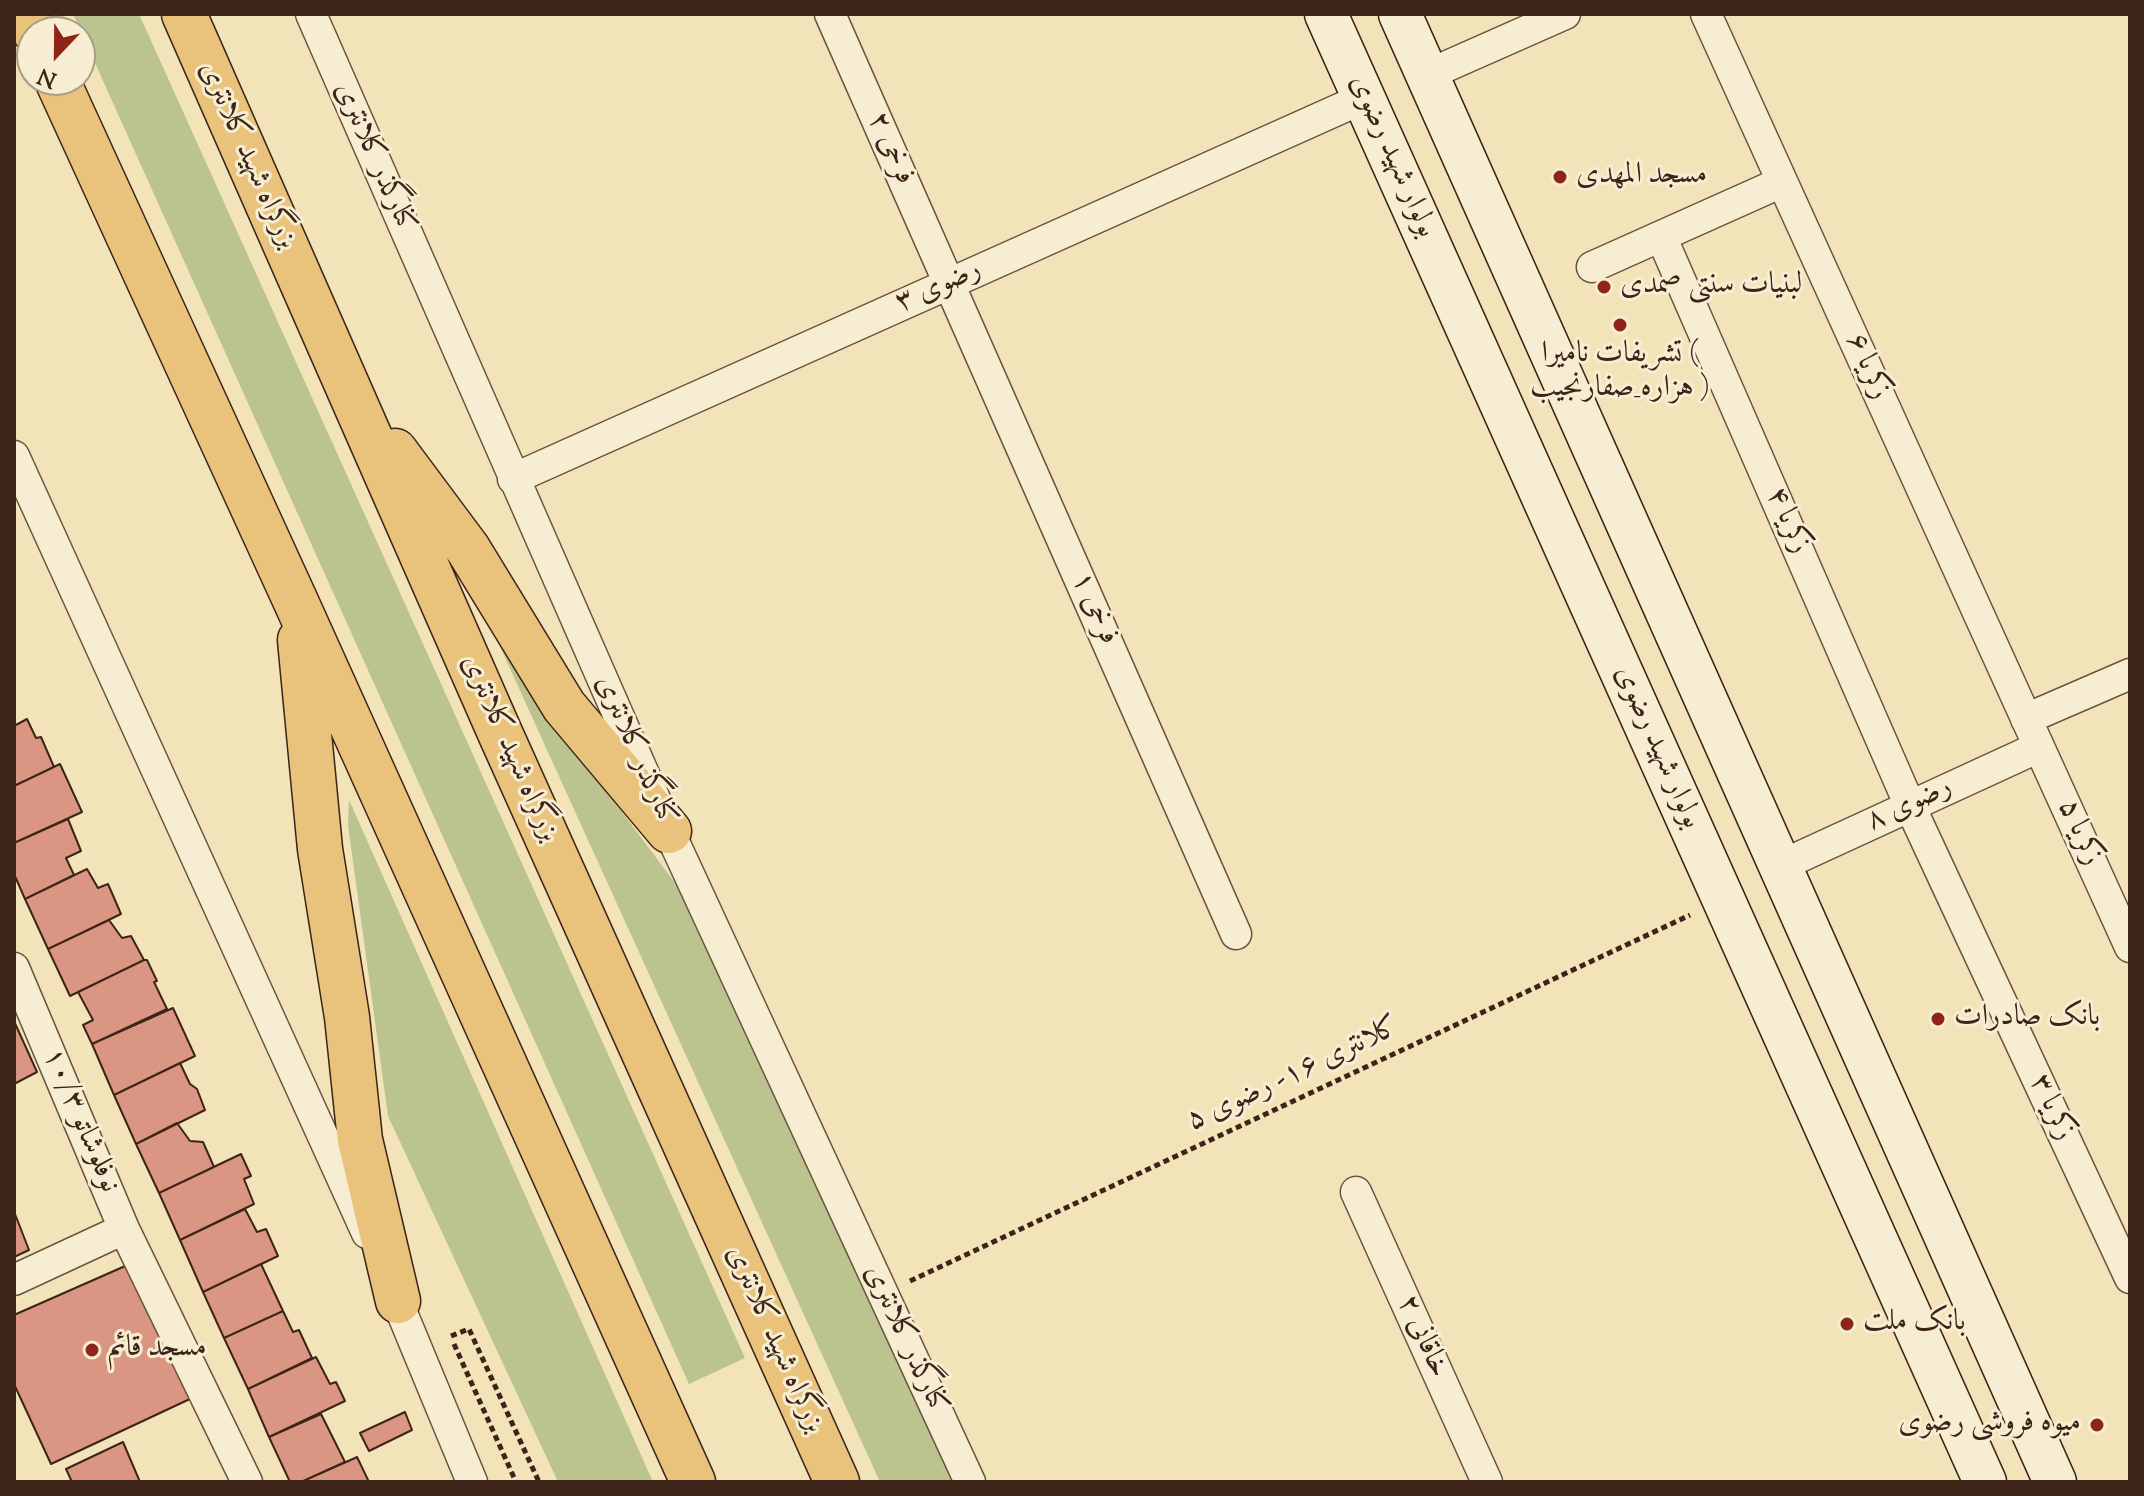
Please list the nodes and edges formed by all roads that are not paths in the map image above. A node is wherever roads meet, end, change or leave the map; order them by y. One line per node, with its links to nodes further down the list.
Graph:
1 (184, 14): 15 (highway, بزرگراه شهید کلانتری)
2 (311, 14): 17 (street, کنارگذر کلانتری)
3 (830, 14): 14 (street, فرخی ۲)
4 (1326, 14): 10 (street, بولوار شهید رضوی)
5 (1400, 14): 8 (street)
6 (1565, 14): 8 (street)
7 (1706, 14): 11 (street, زکریا ۶)
8 (1427, 75): 24 (street)
9 (64, 96): 18 (highway)
10 (1364, 98): 14 (street, رضوی ۳); 39 (street, بولوار شهید رضوی)
11 (1782, 182): 12 (street); 20 (street, زکریا ۶)
12 (1661, 236): 13 (street); 22 (street, زکریا ۴)
13 (1592, 267)
14 (949, 284): 17 (street, رضوی ۳); 25 (street, فرخی ۱)
15 (351, 393): 23 (highway); 36 (highway, بزرگراه شهید کلانتری)
16 (14, 456): 32 (street)
17 (513, 479): 23 (street, کنارگذر کلانتری)
18 (296, 602): 32 (highway); 35 (highway)
19 (2130, 674): 20 (street)
20 (2026, 719): 21 (street, زکریا ۵)
21 (2039, 747): 22 (street, رضوی ۸); 26 (street, زکریا ۵)
22 (1910, 806): 24 (street, رضوی ۸); 30 (street, زکریا ۳)
23 (669, 831): 37 (street, کنارگذر کلانتری)
24 (1780, 866): 40 (street)
25 (1236, 934)
26 (2130, 947)
27 (14, 968): 29 (street, نوفلوشاتو ۱۰/۳)
28 (1356, 1192): 38 (street, خاقانی ۲)
29 (124, 1229): 31 (street); 33 (street, نوفلوشاتو ۱۰/۳)
30 (2130, 1278)
31 (14, 1280)
32 (398, 1301): 34 (street)
33 (247, 1482)
34 (472, 1482)
35 (693, 1482)
36 (837, 1482)
37 (970, 1482)
38 (1487, 1482)
39 (1985, 1482)
40 (2055, 1482)

